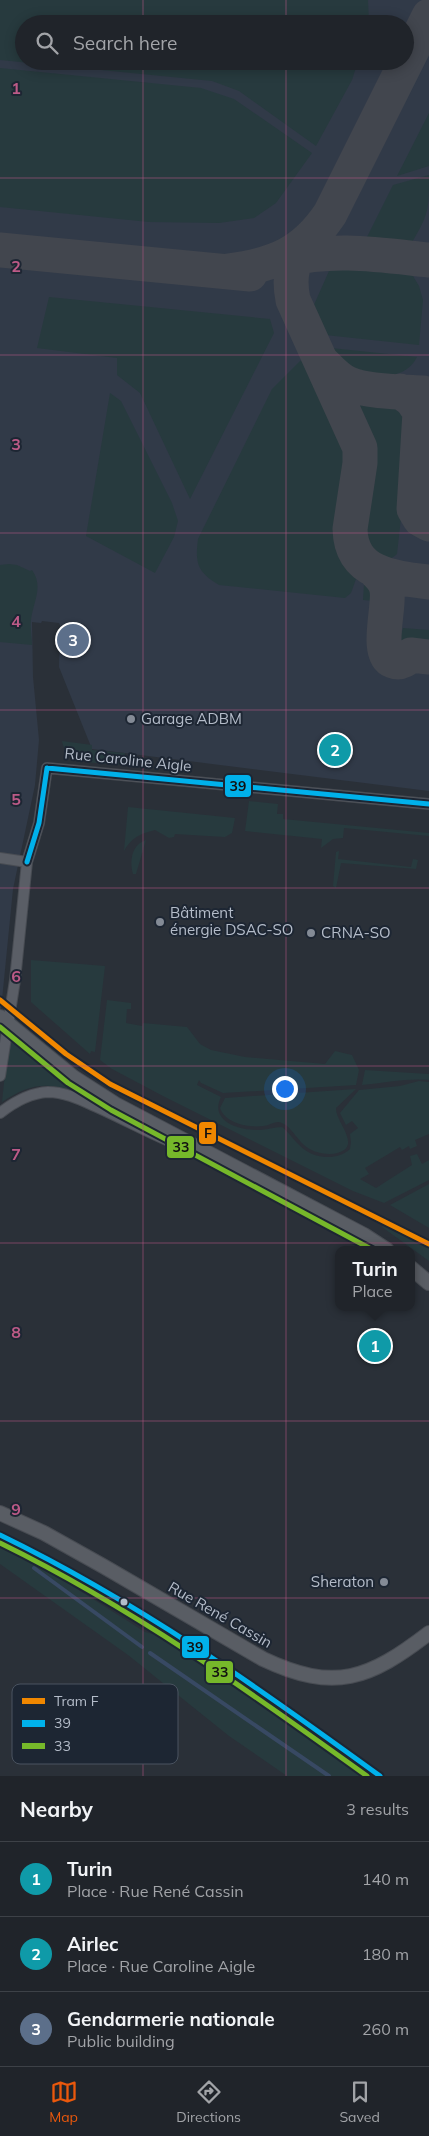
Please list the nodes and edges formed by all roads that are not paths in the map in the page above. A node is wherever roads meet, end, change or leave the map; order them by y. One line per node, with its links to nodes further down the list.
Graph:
1 (429, 804): 3 (street, Rue Caroline Aigle)
2 (0, 858): 3 (street)
3 (27, 862): 4 (street, Rue Caroline Aigle)
4 (4, 1020): 5 (street, Rue Caroline Aigle); 7 (street)
5 (0, 1076)
6 (0, 1113): 7 (street)
7 (231, 1165): 8 (street)
8 (381, 1246)
9 (415, 1271): 10 (street)
10 (429, 1283)
11 (0, 1514): 12 (street, Rue René Cassin)
12 (429, 1633)

